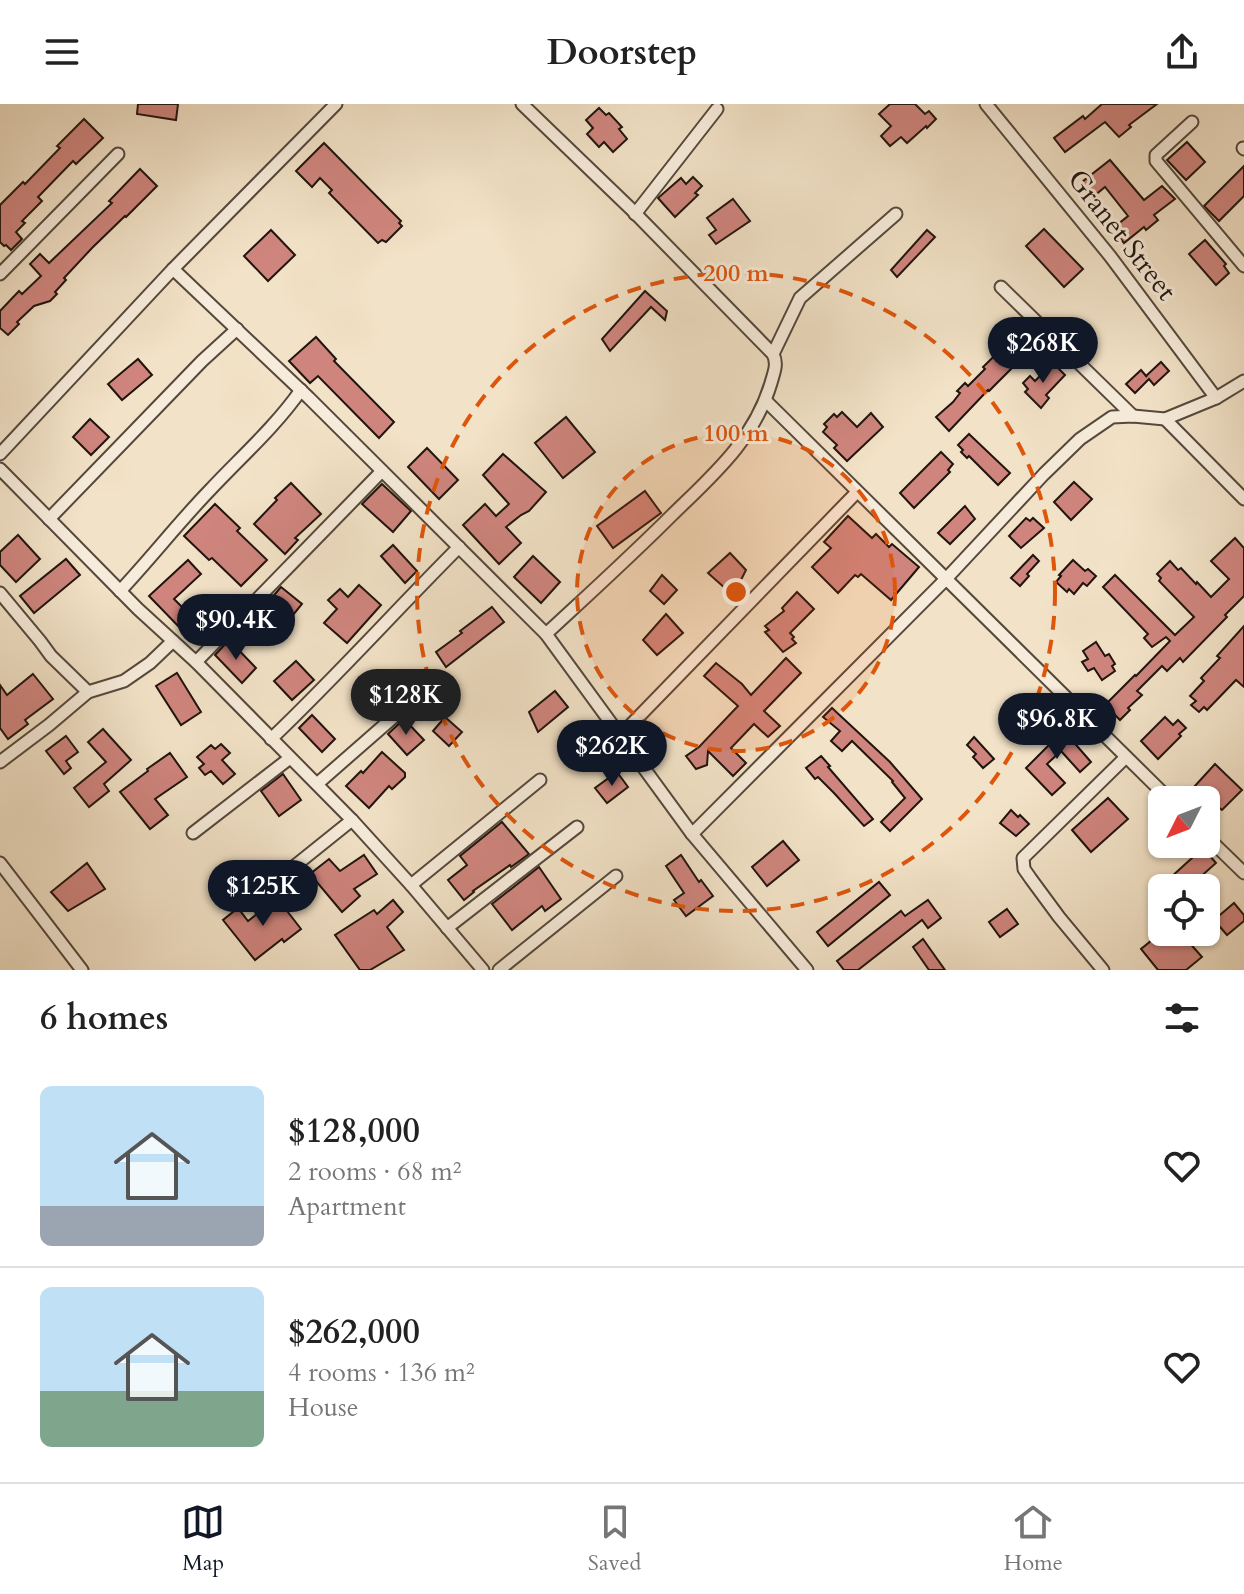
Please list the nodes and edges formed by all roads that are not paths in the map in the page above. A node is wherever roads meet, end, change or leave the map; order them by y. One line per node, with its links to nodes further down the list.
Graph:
1 (336, 104): 10 (street)
2 (522, 104): 7 (street)
3 (986, 104): 17 (street, Granet Street)
4 (717, 109): 7 (street)
5 (1192, 122): 9 (street)
6 (118, 154): 11 (street)
7 (635, 214): 14 (street)
8 (896, 214): 14 (street)
9 (1244, 266)
10 (173, 269): 13 (street); 21 (street)
11 (0, 274)
12 (1001, 287): 19 (street)
13 (237, 329): 16 (street); 26 (street)
14 (773, 354): 18 (street)
15 (1244, 381): 17 (street)
16 (301, 390): 23 (street); 29 (street)
17 (1216, 398): 20 (street)
18 (766, 401): 24 (street); 31 (street)
19 (1133, 416): 20 (street); 28 (street)
20 (1165, 419): 25 (street)
21 (0, 454)
22 (0, 469): 26 (street)
23 (382, 471): 27 (street); 33 (street)
24 (857, 492): 28 (street); 36 (street)
25 (1244, 499)
26 (49, 519): 29 (street)
27 (459, 547): 31 (street); 37 (street)
28 (945, 580): 38 (street); 47 (street)
29 (120, 591): 32 (street)
30 (0, 593): 35 (street)
31 (546, 634): 36 (street)
32 (173, 641): 33 (street); 35 (street)
33 (196, 662): 37 (street)
34 (428, 687): 42 (street)
35 (88, 692): 40 (street)
36 (620, 736): 47 (street)
37 (271, 739): 39 (street)
38 (1126, 757): 43 (street); 59 (street)
39 (290, 758): 42 (street); 46 (street)
40 (0, 762)
41 (540, 780): 52 (street)
42 (317, 784): 44 (street)
43 (1156, 786)
44 (352, 820): 52 (street); 53 (street)
45 (577, 827): 54 (street)
46 (193, 833)
47 (692, 834): 58 (street)
48 (1220, 850): 50 (street)
49 (0, 863): 55 (street)
50 (1244, 873)
51 (616, 876): 57 (street)
52 (411, 885): 54 (street)
53 (266, 889)
54 (447, 928): 56 (street)
55 (82, 970)
56 (483, 970)
57 (499, 970)
58 (807, 970)
59 (1103, 970)

